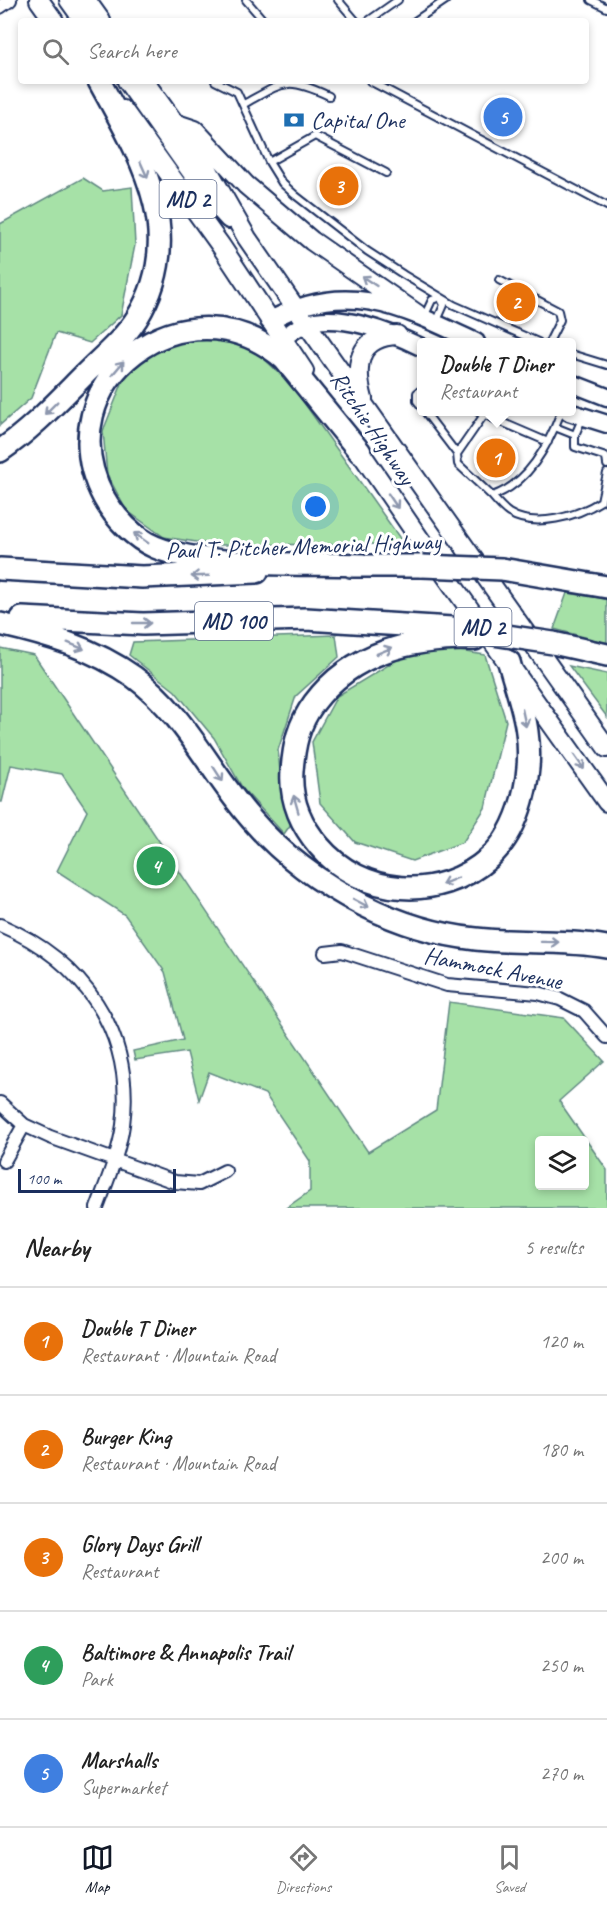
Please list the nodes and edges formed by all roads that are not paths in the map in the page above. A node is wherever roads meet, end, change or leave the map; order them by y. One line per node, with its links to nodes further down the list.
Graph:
1 (10, 0): 10 (street)
2 (39, 0): 12 (main road)
3 (69, 0): 13 (main road)
4 (86, 0): 14 (main road)
5 (246, 0): 15 (lane)
6 (338, 0): 16 (lane)
7 (398, 0): 17 (lane)
8 (446, 0): 18 (lane)
9 (591, 0): 11 (lane)
10 (0, 7)
11 (607, 8)
12 (52, 18)
13 (82, 18)
14 (99, 18)
15 (261, 18)
16 (353, 18)
17 (372, 18)
18 (419, 18)
19 (102, 84): 38 (main road, Ritchie Highway / MD 2)
20 (102, 84): 61 (highway, one-way to 61)
21 (129, 84): 33 (main road)
22 (146, 84): 29 (main road, Ritchie Highway / MD 2)
23 (221, 84): 28 (lane)
24 (280, 84): 28 (lane)
25 (303, 84): 27 (lane)
26 (376, 84): 32 (lane)
27 (329, 96)
28 (244, 104): 30 (lane)
29 (174, 123): 33 (main road, Ritchie Highway / MD 2); 37 (main road, one-way to 29)
30 (269, 162): 31 (lane); 35 (lane)
31 (386, 173)
32 (607, 206)
33 (247, 238): 36 (main road, Ritchie Highway / MD 2)
34 (499, 280): 43 (lane)
35 (440, 297): 37 (lane); 37 (lane); 42 (lane)
36 (294, 306): 37 (main road); 38 (main road); 39 (main road, Ritchie Highway / MD 2)
37 (426, 318): 41 (main road)
38 (269, 321): 44 (main road, Ritchie Highway / MD 2)
39 (306, 323): 40 (main road); 44 (main road); 50 (main road, Ritchie Highway / MD 2)
40 (398, 335): 45 (main road); 50 (main road)
41 (468, 338)
42 (529, 338)
43 (551, 338)
44 (282, 339): 62 (main road, Ritchie Highway / MD 2)
45 (417, 345)
46 (576, 356): 47 (lane)
47 (607, 365)
48 (576, 385): 49 (main road)
49 (607, 397)
50 (366, 409): 77 (main road, Ritchie Highway / MD 2)
51 (576, 414): 57 (main road)
52 (429, 416): 63 (lane)
53 (481, 416): 63 (lane)
54 (490, 416): 60 (lane)
55 (559, 416): 58 (lane)
56 (576, 416): 59 (lane)
57 (607, 424)
58 (555, 427): 59 (lane); 60 (lane)
59 (575, 435): 64 (lane)
60 (548, 442): 66 (lane)
61 (0, 451)
62 (360, 452): 67 (highway, one-way to 62); 76 (main road, Ritchie Highway / MD 2, one-way to 76)
63 (457, 454): 66 (lane)
64 (607, 465)
65 (607, 473): 66 (lane)
66 (492, 496)
67 (363, 565): 68 (highway, Paul T. Pitcher Memorial Highway / MD 100, one-way to 68); 69 (highway, Paul T. Pitcher Memorial Highway / MD 100, bridge)
68 (0, 569)
69 (502, 569): 70 (highway, Paul T. Pitcher Memorial Highway / MD 100); 71 (highway)
70 (607, 581)
71 (607, 587)
72 (0, 616): 74 (highway, MD 100, one-way to 74)
73 (0, 624): 80 (highway, one-way to 80)
74 (471, 634): 75 (highway, MD 100, bridge); 76 (highway, one-way to 74)
75 (607, 655)
76 (509, 662): 78 (main road, Ritchie Highway / MD 2, one-way to 78)
77 (607, 748)
78 (607, 802)
79 (0, 925): 85 (street)
80 (607, 947)
81 (325, 953): 82 (street, Hammock Avenue)
82 (607, 1037)
83 (0, 1103): 84 (street)
84 (24, 1125): 85 (street); 86 (street)
85 (115, 1160): 87 (street); 88 (street)
86 (4, 1161)
87 (225, 1171)
88 (97, 1208)

